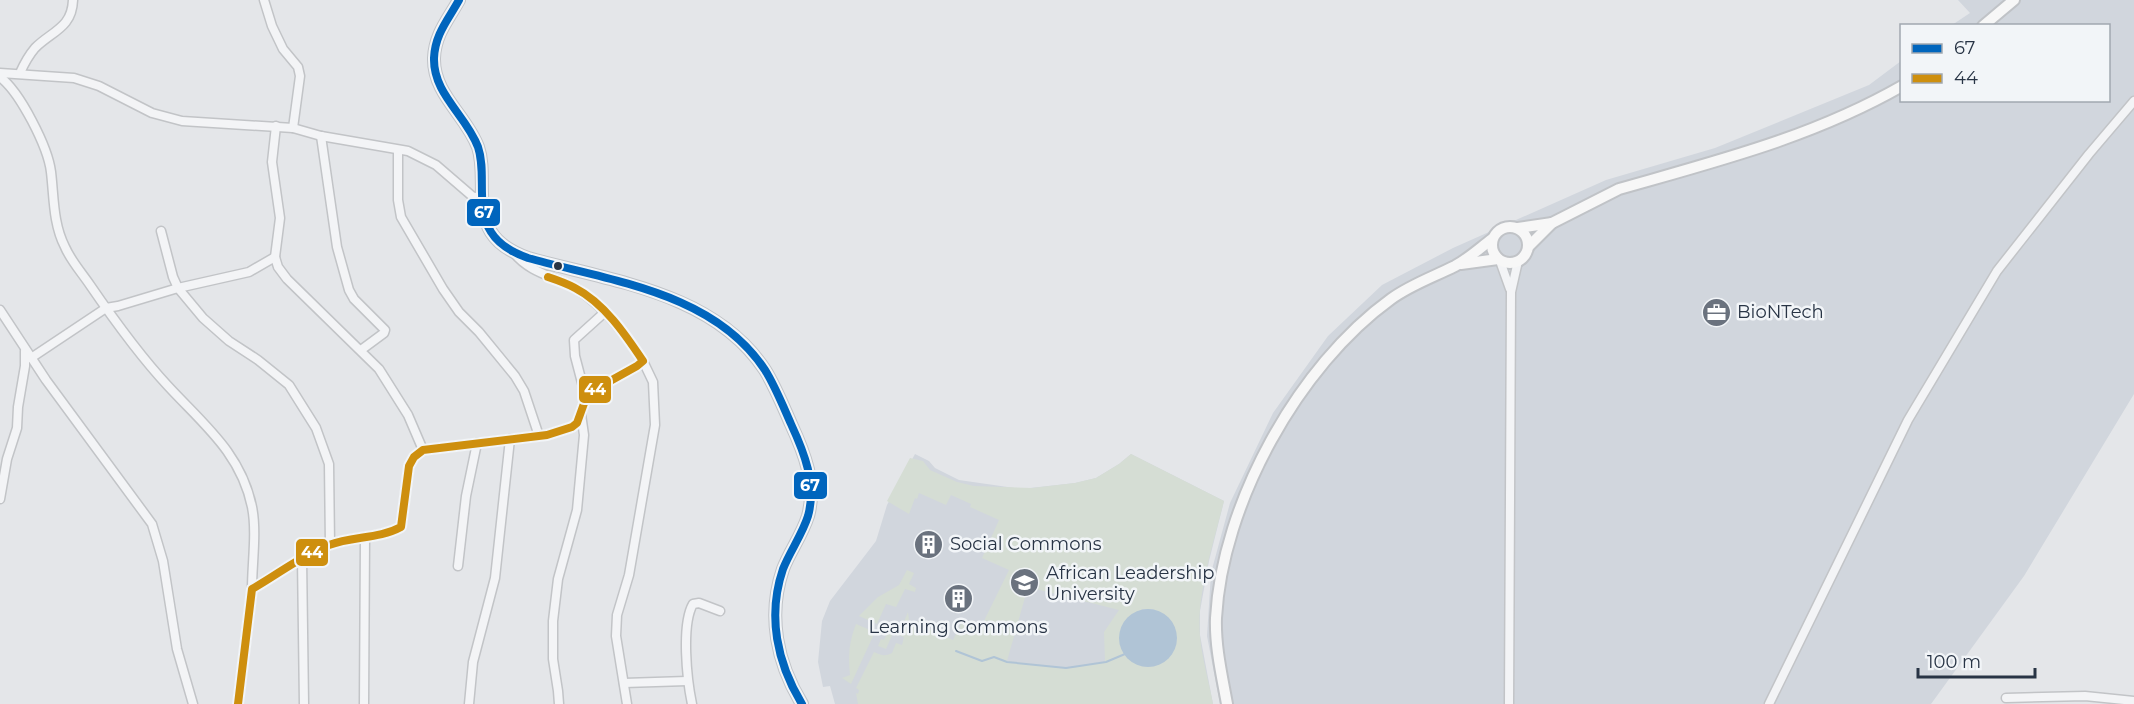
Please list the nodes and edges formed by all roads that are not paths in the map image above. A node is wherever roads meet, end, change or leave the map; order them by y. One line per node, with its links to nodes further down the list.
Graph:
1 (73, 0): 6 (street)
2 (264, 0): 11 (street)
3 (459, 0): 14 (main road)
4 (2014, 0): 5 (main road)
5 (1985, 24)
6 (20, 73): 7 (street); 10 (street)
7 (0, 75): 27 (street)
8 (1900, 87): 15 (main road)
9 (2134, 100): 62 (street)
10 (276, 126): 11 (street); 21 (street)
11 (293, 128): 12 (street)
12 (321, 136): 13 (street); 30 (street)
13 (398, 150): 14 (street); 35 (street)
14 (482, 199): 20 (main road)
15 (1552, 223): 16 (main road); 19 (main road)
16 (1518, 228): 18 (main road); 19 (main road)
17 (161, 231): 25 (street)
18 (1492, 239): 22 (main road); 24 (main road)
19 (1528, 247): 23 (main road)
20 (514, 253): 29 (street); 59 (main road)
21 (275, 257): 25 (street); 30 (street)
22 (1499, 260): 23 (main road); 24 (main road); 26 (street)
23 (1518, 261): 26 (street)
24 (1458, 264): 60 (main road)
25 (178, 288): 27 (street); 41 (street)
26 (1511, 292): 61 (street)
27 (106, 308): 31 (street); 44 (street)
28 (0, 310): 31 (street)
29 (605, 312): 32 (street); 33 (street)
30 (361, 350): 38 (street)
31 (28, 354): 39 (street); 51 (street)
32 (643, 361): 33 (street); 47 (street)
33 (586, 398): 34 (street)
34 (580, 413): 35 (street); 56 (street)
35 (539, 436): 36 (street)
36 (510, 440): 37 (street); 55 (street)
37 (477, 444): 38 (street); 43 (street)
38 (423, 450): 40 (street)
39 (0, 499)
40 (366, 537): 41 (street); 54 (street)
41 (330, 544): 42 (street)
42 (302, 558): 44 (street); 53 (street)
43 (458, 567)
44 (252, 589): 52 (street)
45 (720, 611): 46 (street)
46 (687, 681): 47 (street); 58 (street)
47 (624, 683): 57 (street)
48 (2006, 698): 49 (street)
49 (2107, 701): 50 (street)
50 (2134, 701)
51 (193, 704)
52 (238, 704)
53 (304, 704)
54 (364, 704)
55 (470, 704)
56 (559, 704)
57 (627, 704)
58 (692, 704)
59 (802, 704)
60 (1227, 704)
61 (1509, 704)
62 (1769, 704)

